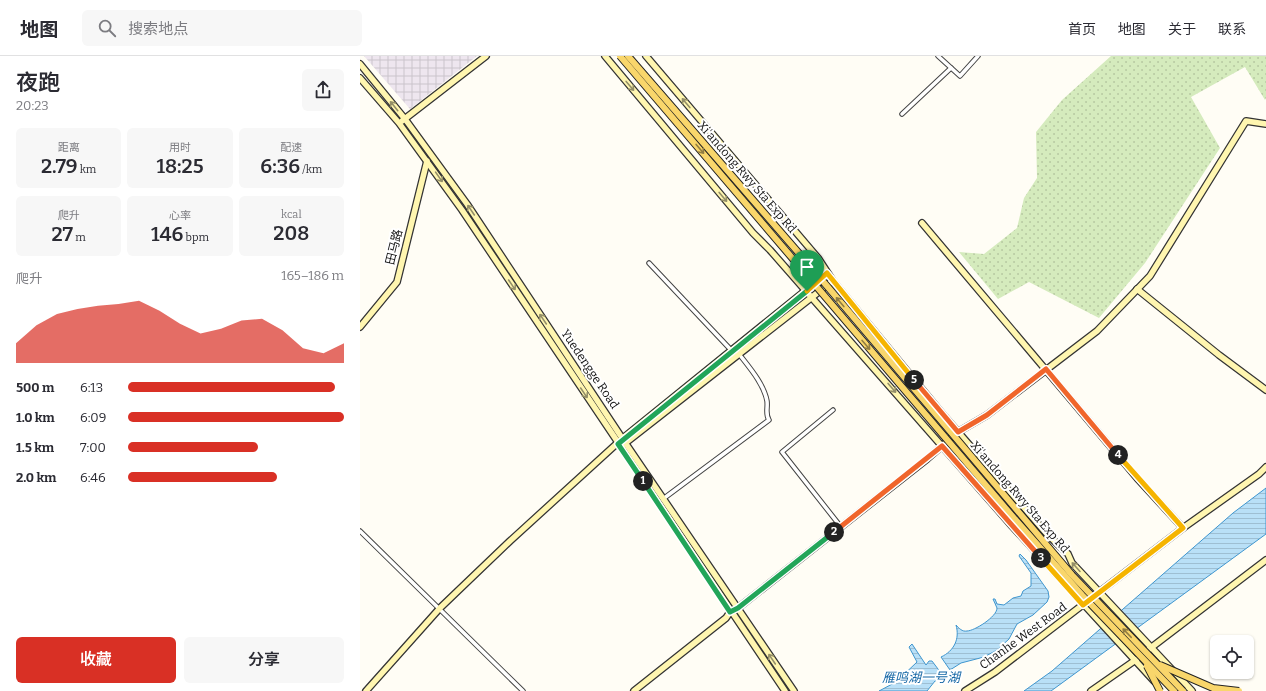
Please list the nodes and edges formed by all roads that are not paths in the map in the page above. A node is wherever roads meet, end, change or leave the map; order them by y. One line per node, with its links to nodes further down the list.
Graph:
1 (486, 56): 12 (main road)
2 (605, 56): 21 (main road, one-way to 21)
3 (620, 56): 45 (main road, Xi'andong Rwy Sta Exp Rd, one-way to 45, bridge)
4 (628, 56): 47 (main road, Xi'andong Rwy Sta Exp Rd, one-way to 4, bridge)
5 (646, 56): 18 (main road, one-way to 5)
6 (938, 56): 9 (street)
7 (978, 56): 9 (street)
8 (360, 64): 12 (main road, Yuedengge Road, one-way to 8)
9 (951, 68): 11 (street)
10 (360, 78): 13 (main road, Yuedengge Road)
11 (902, 114)
12 (405, 119): 13 (main road); 30 (main road, Yuedengge Road, one-way to 12)
13 (399, 124): 15 (main road, Yuedengge Road)
14 (1266, 124): 20 (main road)
15 (427, 161): 23 (main road, 田马路); 31 (main road, Yuedengge Road, one-way to 31)
16 (922, 223): 26 (main road)
17 (649, 263): 24 (street)
18 (827, 273): 19 (main road); 21 (main road)
19 (832, 281): 22 (main road); 29 (main road)
20 (1137, 289): 26 (main road); 27 (main road)
21 (807, 291): 22 (main road); 24 (main road)
22 (811, 297): 25 (main road); 32 (main road, one-way to 32)
23 (360, 327)
24 (732, 351): 30 (main road)
25 (739, 354): 30 (main road); 34 (street)
26 (1046, 369): 29 (main road); 36 (main road)
27 (1266, 390)
28 (832, 410): 35 (street)
29 (958, 432): 32 (main road); 39 (main road, one-way to 29)
30 (624, 441): 31 (main road); 34 (main road, Yuedengge Road)
31 (618, 444): 41 (main road); 43 (main road, Yuedengge Road)
32 (942, 446): 35 (main road); 40 (main road)
33 (1266, 467): 36 (main road, Chanhe West Road)
34 (663, 499): 42 (main road, Yuedengge Road)
35 (841, 527): 42 (main road)
36 (1183, 528): 39 (main road, Chanhe West Road)
37 (360, 531): 41 (street)
38 (1266, 560): 44 (main road)
39 (1101, 594): 40 (main road, Chanhe West Road); 44 (main road)
40 (1085, 607): 46 (main road); 53 (main road, Chanhe West Road)
41 (440, 608): 48 (main road); 49 (street)
42 (738, 608): 43 (main road); 52 (main road, Yuedengge Road, one-way to 42)
43 (730, 612): 50 (main road); 51 (main road, Yuedengge Road)
44 (1151, 648): 46 (main road); 58 (main road)
45 (1143, 659): 55 (main road, bridge); 56 (main road, Xi'andong Rwy Sta Exp Rd, bridge)
46 (1135, 661): 54 (main road); 55 (main road)
47 (1157, 664): 57 (main road, Xi'andong Rwy Sta Exp Rd, bridge); 59 (main road, bridge)
48 (366, 691)
49 (523, 691)
50 (634, 691)
51 (785, 691)
52 (794, 691)
53 (965, 691)
54 (1091, 691)
55 (1161, 691)
56 (1174, 691)
57 (1183, 691)
58 (1192, 691)
59 (1239, 691)

